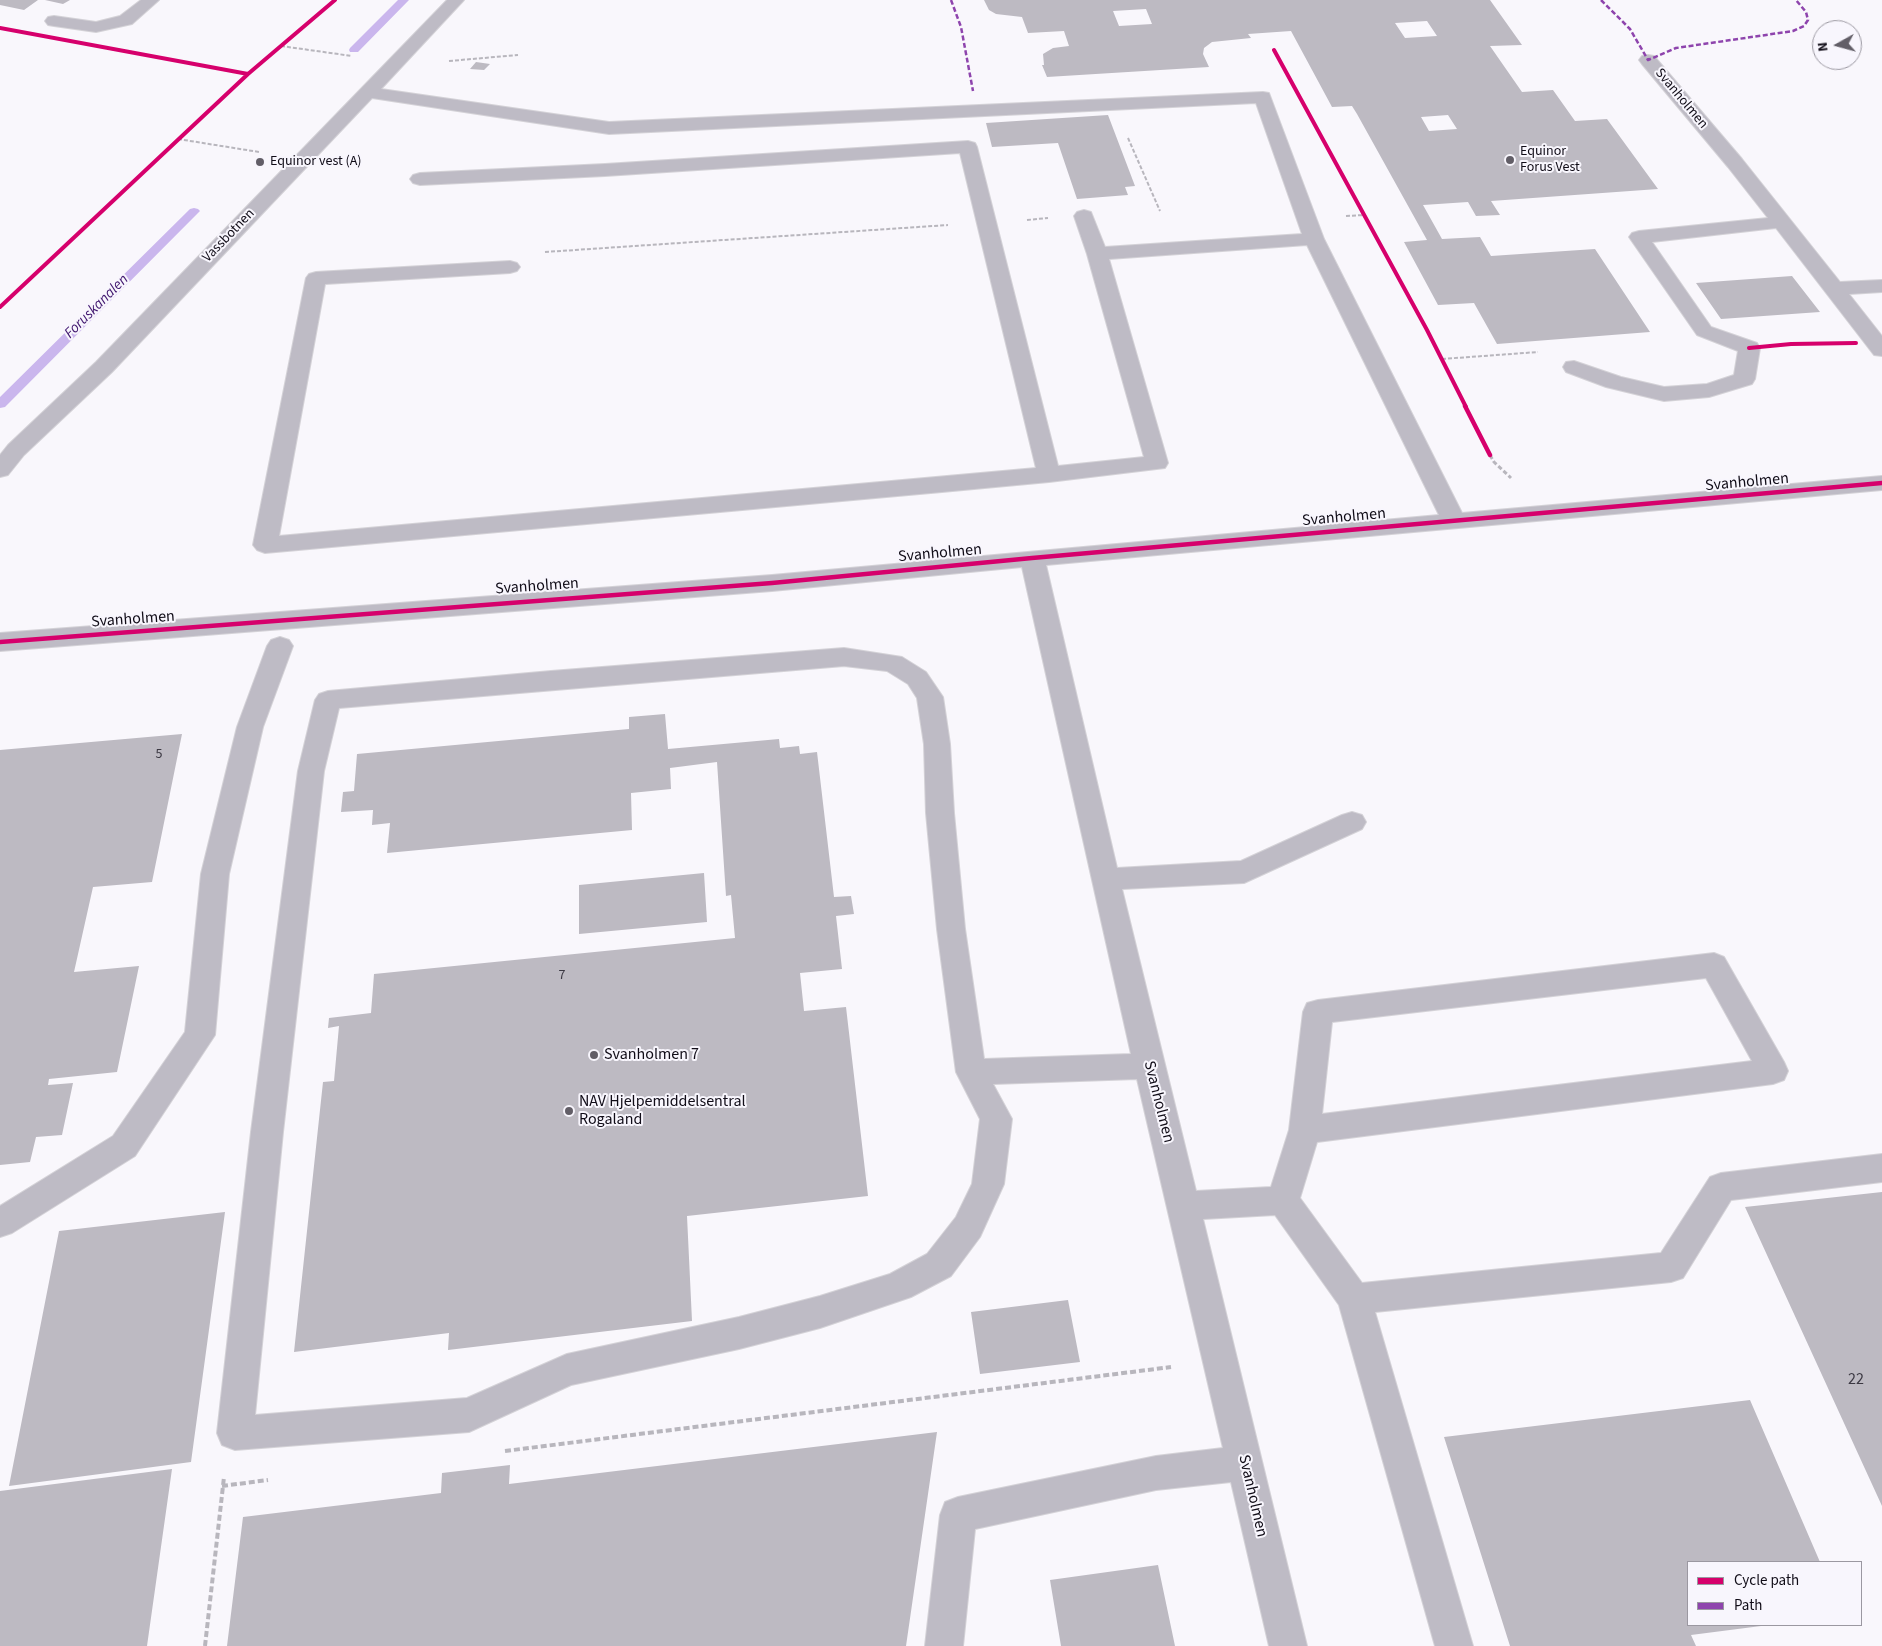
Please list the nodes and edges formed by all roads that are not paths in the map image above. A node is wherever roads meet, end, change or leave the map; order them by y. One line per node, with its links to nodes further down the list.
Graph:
1 (151, 0): 3 (street)
2 (456, 0): 5 (street, Vassbotnen)
3 (54, 21)
4 (1648, 60): 10 (street, Svanholmen)
5 (366, 92): 6 (street); 18 (street, Vassbotnen)
6 (693, 125): 7 (street); 11 (street)
7 (697, 164): 8 (street); 19 (street)
8 (420, 179)
9 (1084, 216): 12 (street)
10 (1781, 222): 15 (street, Svanholmen); 17 (street)
11 (1314, 238): 12 (street); 21 (street)
12 (1097, 254): 19 (street)
13 (510, 267): 19 (street)
14 (1882, 286): 15 (street)
15 (1834, 289): 16 (street, Svanholmen)
16 (1882, 350)
17 (1574, 366)
18 (0, 470)
19 (1049, 475)
20 (1882, 483): 21 (street, Svanholmen)
21 (1454, 521): 22 (street, Svanholmen)
22 (1032, 558): 23 (street, Svanholmen); 26 (street, Svanholmen)
23 (0, 642)
24 (280, 646): 33 (street)
25 (1352, 822): 26 (street)
26 (1106, 880): 27 (street, Svanholmen)
27 (1149, 1066): 28 (street); 32 (street, Svanholmen)
28 (971, 1072): 28 (street)
29 (1305, 1130): 29 (street); 31 (street)
30 (1882, 1168): 34 (street)
31 (1283, 1200): 32 (street); 34 (street)
32 (1184, 1206): 35 (street, Svanholmen)
33 (0, 1223)
34 (1354, 1299): 38 (street)
35 (1245, 1463): 36 (street); 37 (street, Svanholmen)
36 (944, 1646)
37 (1288, 1646)
38 (1454, 1646)

